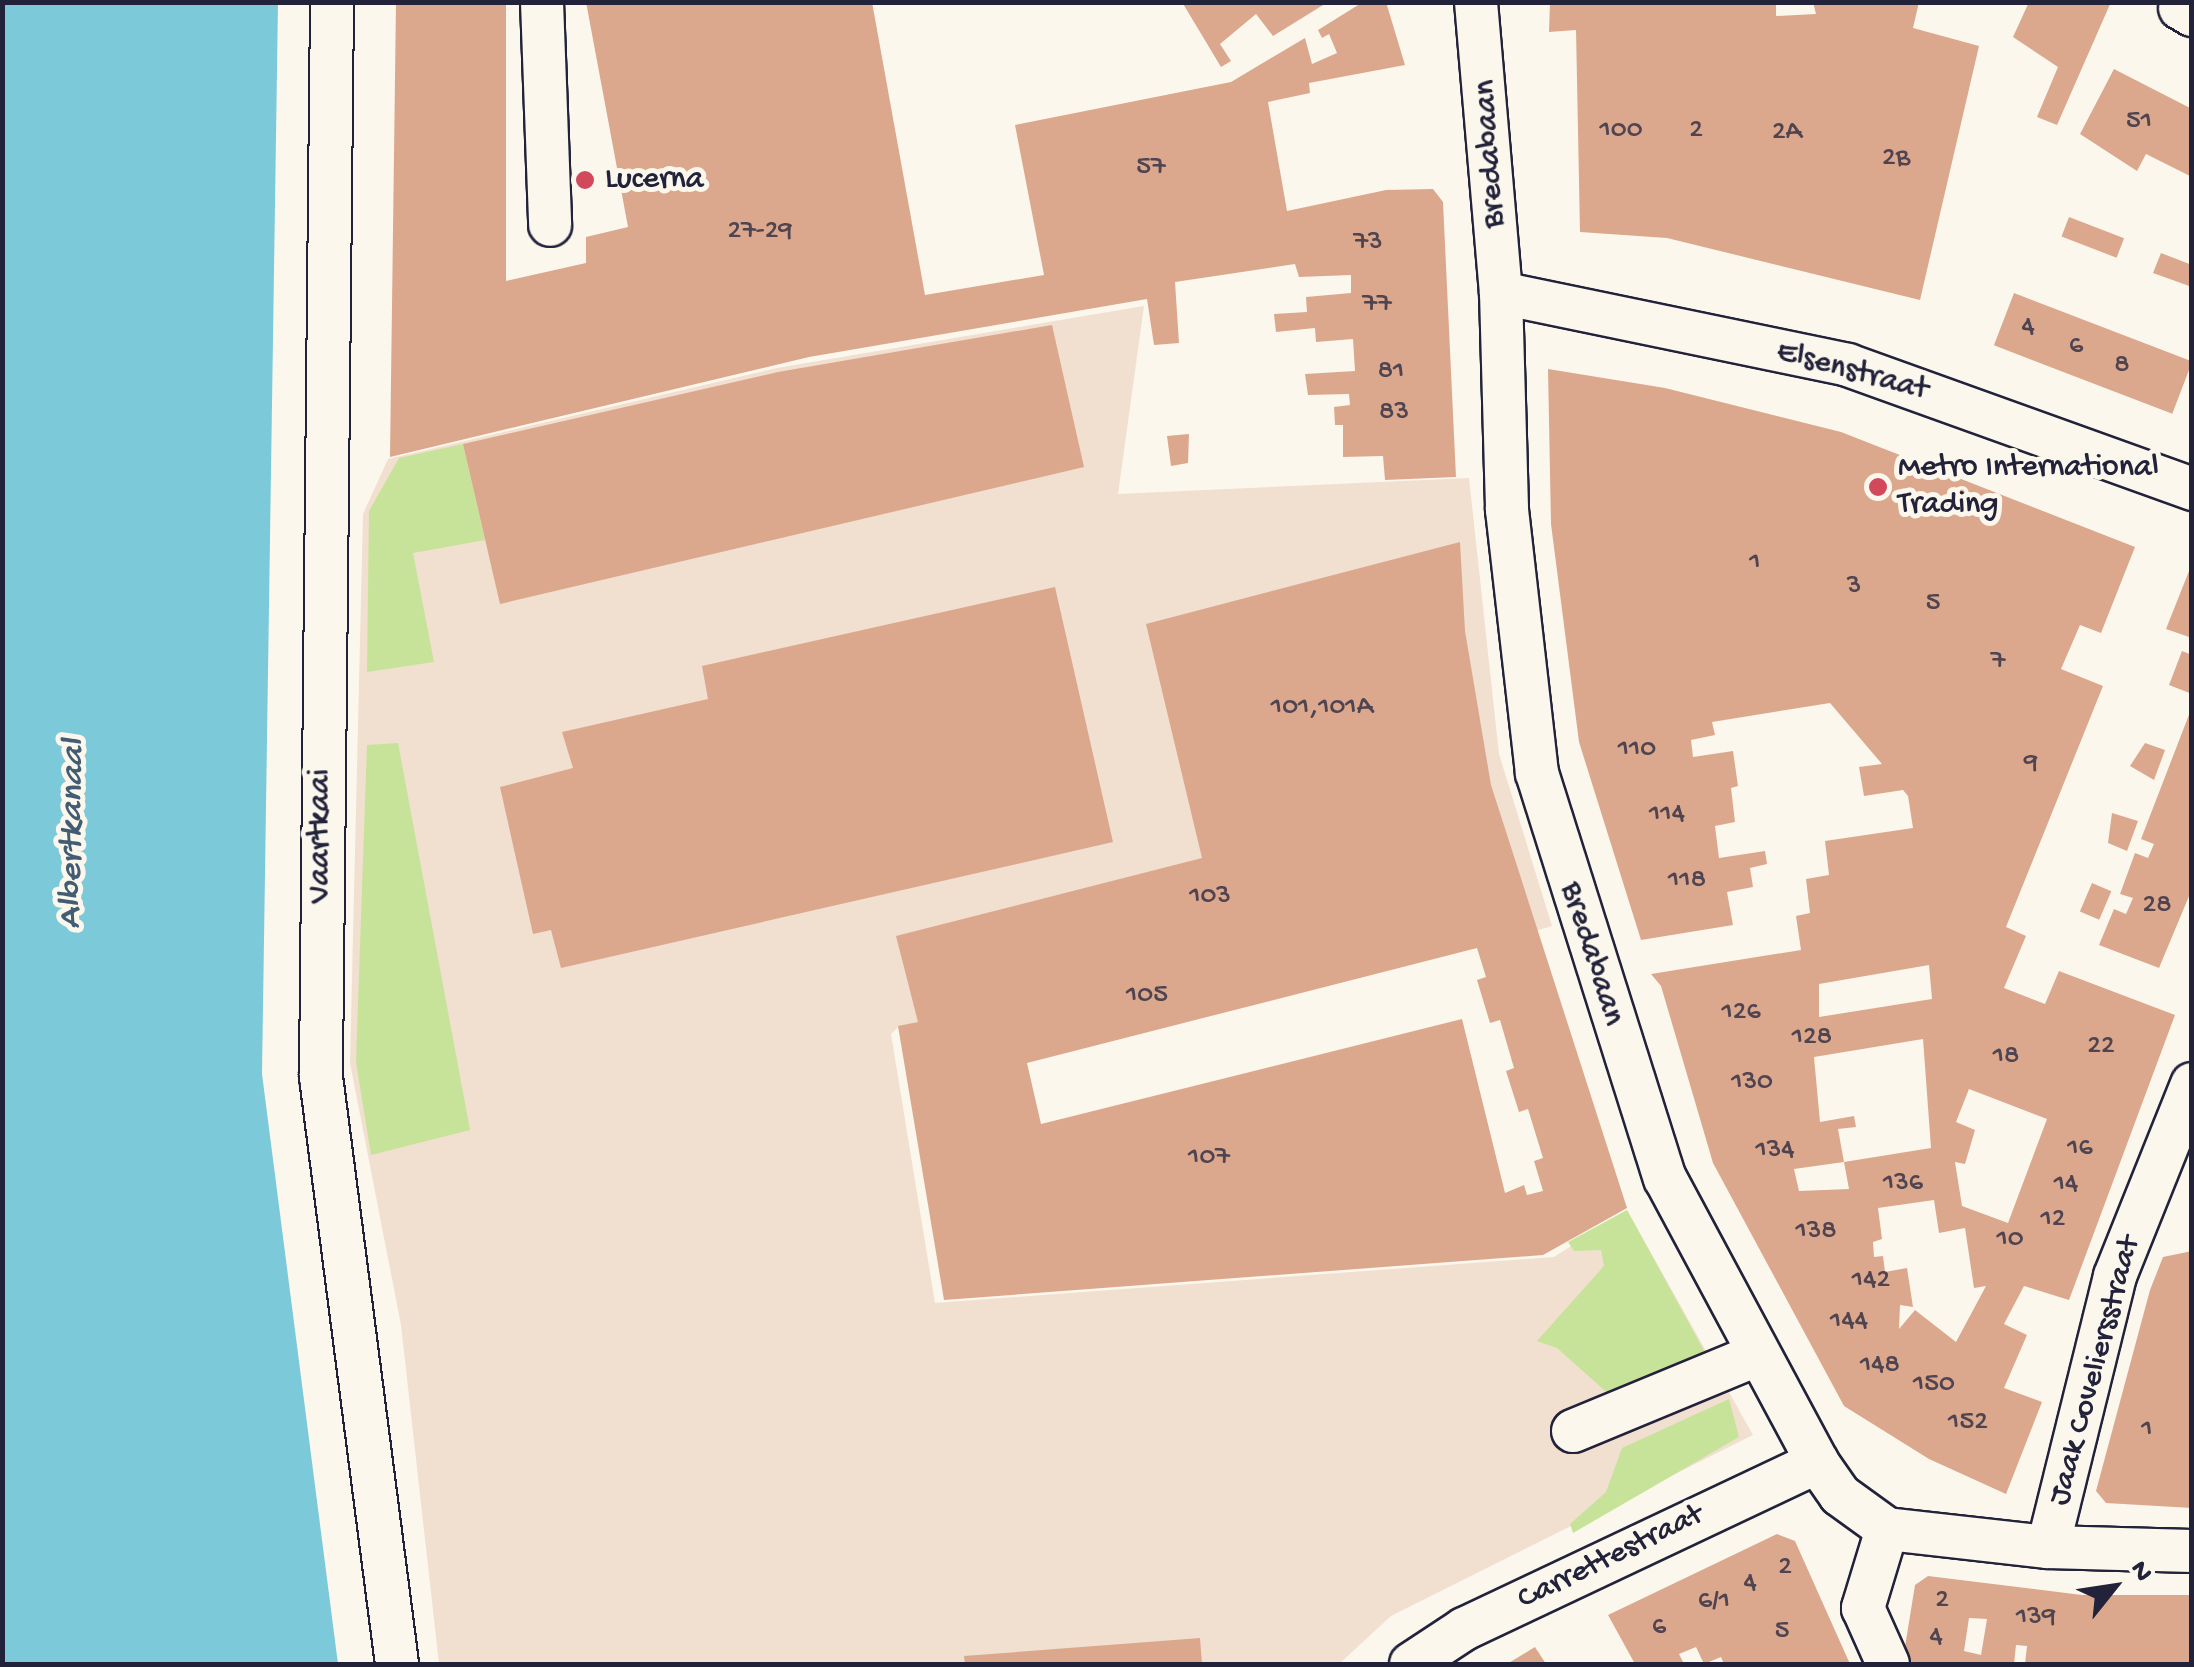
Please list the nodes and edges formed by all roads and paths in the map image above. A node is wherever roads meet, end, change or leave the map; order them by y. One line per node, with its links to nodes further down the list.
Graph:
1 (332, 2): 14 (street, Vaartkaai)
2 (542, 2): 4 (street)
3 (1476, 2): 5 (street, Bredabaan)
4 (550, 225)
5 (1501, 293): 6 (street, Elsenstraat); 8 (street, Bredabaan)
6 (2192, 490)
7 (2192, 1084): 12 (street, Jaak Coveliersstraat)
8 (1759, 1354): 9 (street); 10 (street, Bredabaan)
9 (1573, 1432)
10 (1817, 1462): 11 (street, Bredabaan); 15 (street, Carrettestraat)
11 (1887, 1529): 12 (street, Bredabaan); 16 (street)
12 (2048, 1547): 13 (street, Bredabaan)
13 (2192, 1551)
14 (397, 1664)
15 (1412, 1664)
16 (1888, 1664)

